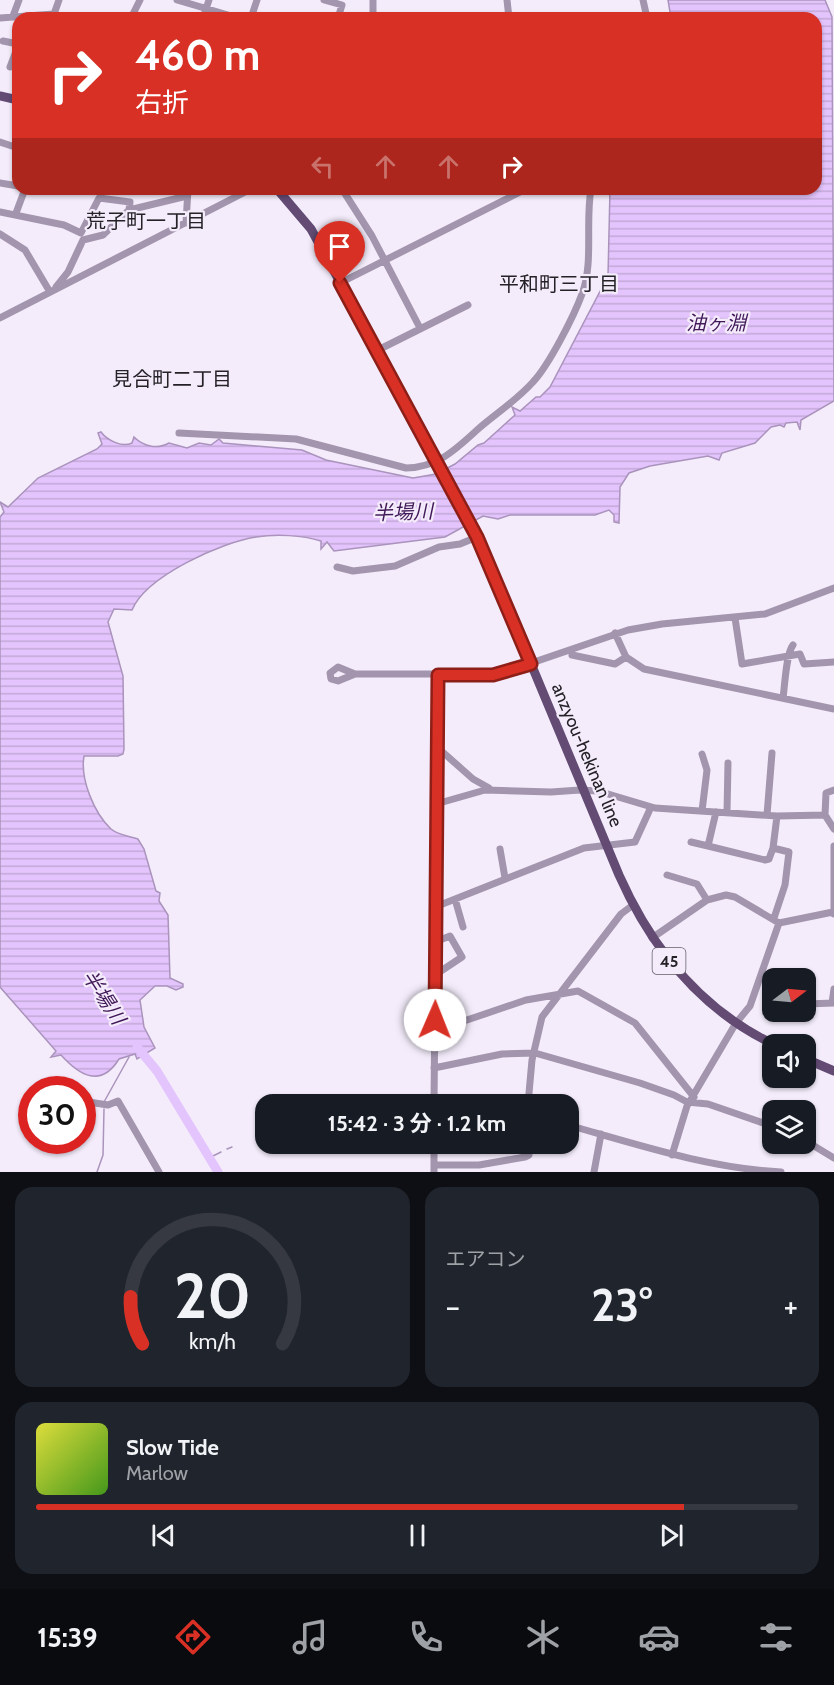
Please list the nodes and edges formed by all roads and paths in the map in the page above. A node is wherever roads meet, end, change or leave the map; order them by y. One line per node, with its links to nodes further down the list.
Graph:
1 (177, 0): 4 (street)
2 (209, 0): 4 (street)
3 (324, 0): 7 (street)
4 (206, 8): 5 (street); 6 (street)
5 (205, 12)
6 (219, 12)
7 (340, 12)
8 (3, 40): 9 (street)
9 (12, 43)
10 (12, 62): 11 (street)
11 (10, 68)
12 (23, 195): 22 (street)
13 (180, 195): 20 (street)
14 (187, 195): 23 (street)
15 (240, 195): 23 (street)
16 (282, 195): 26 (main road, anzyou-hekinan line / 45)
17 (346, 195): 25 (street)
18 (514, 195): 25 (street)
19 (590, 195): 33 (street)
20 (129, 210): 22 (street); 27 (street)
21 (0, 212): 22 (street)
22 (16, 213)
23 (186, 223): 27 (street)
24 (0, 234): 27 (street)
25 (384, 260): 26 (street); 30 (street)
26 (340, 283): 31 (main road, anzyou-hekinan line / 45)
27 (53, 290): 29 (street)
28 (468, 304): 30 (street)
29 (0, 318)
30 (420, 328): 31 (street)
31 (376, 351): 33 (main road, anzyou-hekinan line / 45)
32 (179, 433): 33 (street)
33 (439, 463): 34 (main road, anzyou-hekinan line / 45)
34 (477, 537): 35 (street); 44 (main road, anzyou-hekinan line / 45)
35 (337, 567)
36 (834, 588): 37 (street)
37 (735, 618): 38 (street); 41 (street)
38 (615, 633): 42 (street); 44 (street)
39 (793, 645): 41 (street)
40 (572, 655): 42 (street)
41 (788, 656): 43 (street); 47 (street)
42 (626, 657): 47 (street)
43 (834, 662)
44 (531, 664): 46 (street); 54 (main road, anzyou-hekinan line / 45)
45 (356, 674): 46 (street)
46 (438, 675): 49 (street)
47 (783, 698): 48 (street)
48 (834, 709)
49 (437, 747): 53 (street); 56 (street)
50 (772, 753): 61 (street)
51 (702, 754): 58 (street)
52 (728, 763): 60 (street)
53 (492, 790): 54 (street); 56 (street)
54 (584, 790): 57 (street); 66 (main road, anzyou-hekinan line / 45)
55 (834, 790): 62 (street)
56 (436, 804): 77 (street)
57 (651, 807): 58 (street); 66 (street)
58 (702, 811): 59 (street)
59 (716, 812): 60 (street); 67 (street)
60 (728, 812): 61 (street)
61 (767, 815): 63 (street)
62 (825, 815): 63 (street); 64 (street)
63 (777, 816): 69 (street)
64 (834, 827)
65 (691, 842): 67 (street)
66 (606, 844): 73 (street); 76 (main road, anzyou-hekinan line / 45)
67 (708, 846): 69 (street)
68 (834, 846): 71 (street)
69 (773, 848): 79 (street)
70 (500, 849): 73 (street)
71 (834, 869): 78 (street)
72 (667, 875): 75 (street)
73 (505, 878): 74 (street)
74 (455, 899): 77 (street); 80 (street)
75 (707, 900): 79 (street); 81 (street)
76 (633, 904): 81 (main road, anzyou-hekinan line / 45); 85 (street)
77 (435, 907): 82 (street)
78 (834, 913): 79 (street)
79 (776, 921): 89 (street)
80 (463, 927)
81 (652, 938): 89 (main road, anzyou-hekinan line / 45)
82 (435, 942): 83 (street); 83 (street)
83 (435, 972): 88 (street)
84 (834, 989): 86 (street)
85 (561, 992): 88 (street); 91 (street); 97 (street)
86 (833, 1003): 87 (street)
87 (816, 1004)
88 (435, 1020): 93 (street)
89 (736, 1023): 90 (main road, anzyou-hekinan line / 45); 97 (street)
90 (762, 1038)
91 (534, 1053): 93 (street); 96 (street); 97 (street)
92 (816, 1063): 94 (main road)
93 (434, 1068): 95 (street)
94 (834, 1071)
95 (434, 1094)
96 (529, 1094)
97 (692, 1100): 99 (street); 104 (street)
98 (96, 1103): 109 (street)
99 (762, 1123)
100 (579, 1128): 101 (street)
101 (601, 1134): 104 (street); 110 (street)
102 (816, 1147): 105 (street)
103 (529, 1154): 106 (street)
104 (672, 1155): 107 (street)
105 (834, 1158)
106 (434, 1168)
107 (745, 1171): 108 (street)
108 (758, 1171): 111 (street)
109 (159, 1172)
110 (594, 1172)
111 (781, 1172)

